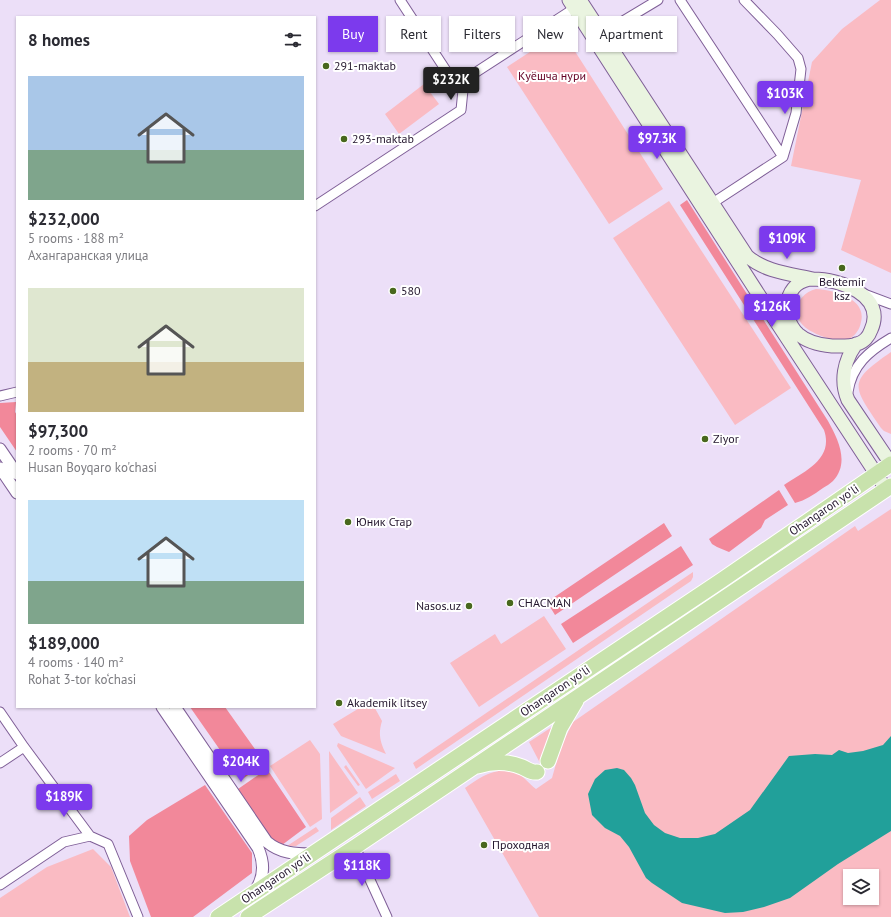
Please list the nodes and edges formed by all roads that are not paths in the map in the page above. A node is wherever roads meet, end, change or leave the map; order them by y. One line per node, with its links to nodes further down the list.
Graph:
1 (400, 0): 9 (street)
2 (658, 0): 6 (street)
3 (680, 0): 10 (street)
4 (744, 0): 10 (street)
5 (577, 3): 7 (main road); 9 (street)
6 (631, 16)
7 (586, 17)
8 (608, 52): 12 (main road)
9 (464, 80): 11 (street)
10 (783, 157): 12 (street)
11 (316, 205)
12 (708, 206): 13 (main road); 16 (main road)
13 (813, 279): 14 (main road); 17 (main road)
14 (861, 293): 15 (street); 19 (main road)
15 (891, 304)
16 (766, 306): 17 (main road); 20 (main road)
17 (794, 329): 19 (main road); 20 (main road)
18 (889, 339): 19 (street); 23 (street)
19 (856, 344): 23 (main road)
20 (814, 379): 28 (main road)
21 (16, 392): 22 (street)
22 (0, 396)
23 (848, 400): 25 (main road)
24 (0, 449): 27 (street)
25 (891, 464): 28 (highway, Ohangaron yoʻli)
26 (0, 468): 30 (street)
27 (16, 473)
28 (876, 475): 29 (main road); 42 (highway, Ohangaron yoʻli)
29 (888, 488): 31 (highway, Ohangaron yoʻli)
30 (16, 492)
31 (579, 696): 36 (highway); 38 (highway, Ohangaron yoʻli)
32 (163, 708): 44 (street)
33 (176, 708): 42 (street)
34 (0, 712): 35 (street)
35 (24, 747): 37 (street); 40 (street)
36 (548, 761): 39 (street)
37 (0, 763)
38 (472, 768): 39 (highway); 41 (highway, Ohangaron yoʻli)
39 (537, 772)
40 (90, 836): 43 (street); 45 (street)
41 (355, 848): 47 (highway, Ohangaron yoʻli); 48 (street)
42 (312, 854): 44 (highway, Ohangaron yoʻli)
43 (0, 885)
44 (253, 894): 46 (highway, Ohangaron yoʻli)
45 (138, 917)
46 (218, 917)
47 (248, 917)
48 (387, 917)

